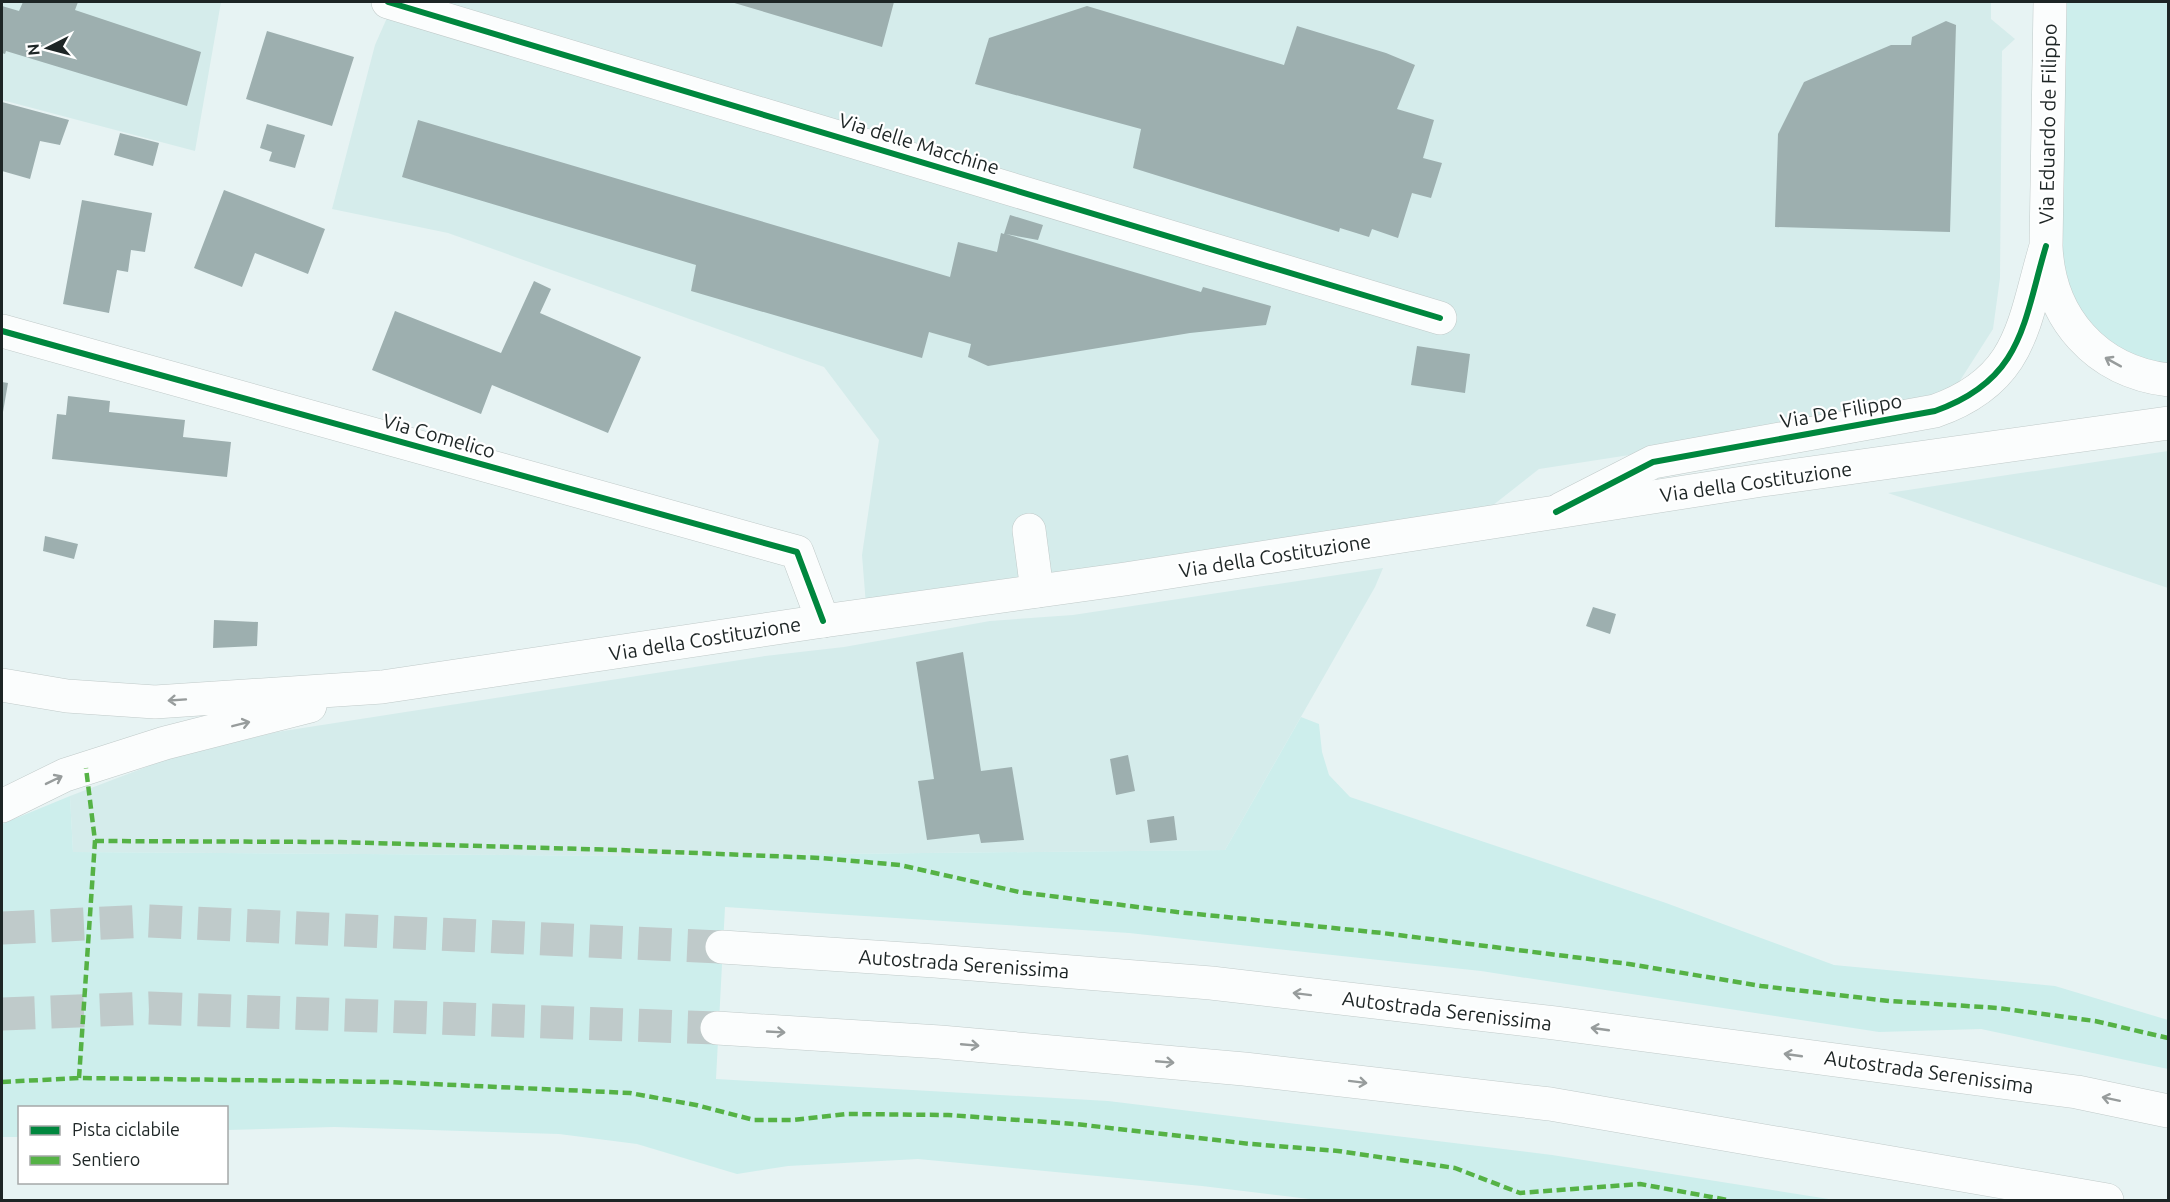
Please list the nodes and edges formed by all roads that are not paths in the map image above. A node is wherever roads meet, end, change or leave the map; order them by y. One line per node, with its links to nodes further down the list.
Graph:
1 (388, 2): 4 (main road, Via delle Macchine)
2 (2050, 2): 3 (main road, Via Eduardo de Filippo)
3 (2046, 246): 6 (main road, one-way to 3); 8 (main road, Via De Filippo)
4 (1440, 318)
5 (2, 331): 11 (main road, Via Comelico)
6 (2169, 380)
7 (2169, 423): 8 (main road, Via della Costituzione)
8 (1556, 512): 10 (main road, Via della Costituzione)
9 (1029, 530): 10 (main road)
10 (1037, 591): 11 (main road, Via della Costituzione)
11 (823, 621): 13 (main road, Via della Costituzione)
12 (2, 685): 13 (main road, one-way to 12)
13 (382, 687): 14 (main road, one-way to 13)
14 (2, 806)
15 (722, 948): 17 (main road, Autostrada Serenissima, one-way to 15)
16 (717, 1028): 18 (main road, one-way to 18)
17 (2169, 1111)
18 (2107, 1200)

